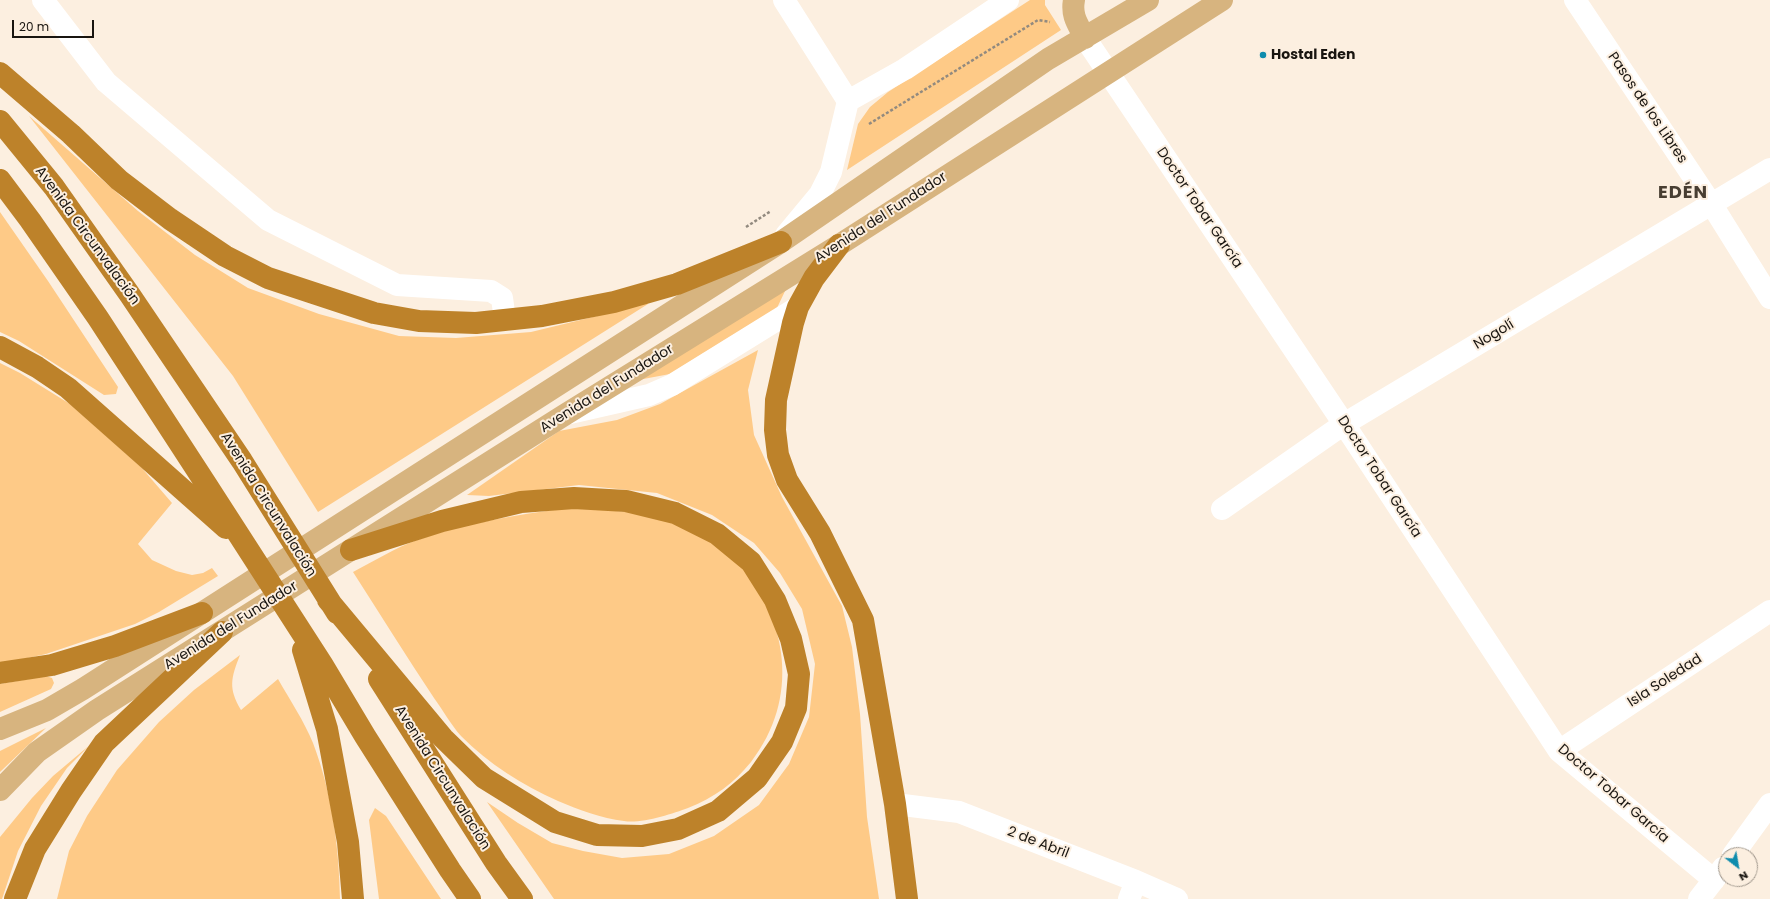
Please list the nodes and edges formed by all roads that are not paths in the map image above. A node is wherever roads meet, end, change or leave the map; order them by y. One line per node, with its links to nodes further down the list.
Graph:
1 (43, 0): 20 (street)
2 (784, 0): 11 (street)
3 (1008, 0): 11 (street)
4 (1148, 0): 8 (main road, Avenida del Fundador)
5 (1222, 0): 9 (main road, Avenida del Fundador)
6 (1575, 0): 15 (street, Pasos de los Libres)
7 (1074, 7): 8 (main road)
8 (1085, 38): 9 (street, Doctor Tobar García); 16 (main road, Avenida del Fundador)
9 (1108, 72): 17 (main road, Avenida del Fundador); 23 (street, Doctor Tobar García)
10 (0, 73): 20 (highway)
11 (848, 100): 16 (street)
12 (0, 121): 30 (highway, Avenida Circunvalación)
13 (1770, 169): 15 (street, Nogolí)
14 (0, 180): 24 (highway)
15 (1712, 206): 18 (street, Pasos de los Libres); 23 (street, Nogolí)
16 (781, 242): 20 (highway); 28 (main road, Avenida del Fundador)
17 (839, 245): 19 (highway); 22 (main road, Avenida del Fundador)
18 (1770, 298)
19 (798, 307): 22 (street); 36 (highway)
20 (505, 320)
21 (0, 347): 24 (highway)
22 (566, 414): 26 (main road, Avenida del Fundador)
23 (1344, 424): 25 (street, Nogolí); 34 (street, Doctor Tobar García)
24 (197, 489): 31 (highway)
25 (1222, 509)
26 (351, 550): 29 (main road, Avenida del Fundador); 30 (highway)
27 (1770, 611): 34 (street, Isla Soledad)
28 (202, 612): 32 (highway); 33 (main road, Avenida del Fundador)
29 (222, 632): 35 (main road, Avenida del Fundador); 42 (highway)
30 (359, 641): 45 (highway, Avenida Circunvalación)
31 (316, 668): 43 (highway); 44 (highway)
32 (0, 673)
33 (0, 729)
34 (1559, 751): 39 (street, Doctor Tobar García)
35 (0, 790)
36 (895, 804): 41 (street, 2 de Abril); 46 (highway)
37 (1770, 804): 38 (street)
38 (1739, 847)
39 (1718, 870)
40 (1718, 875): 48 (street)
41 (1133, 890): 47 (street, 2 de Abril)
42 (15, 899)
43 (353, 899)
44 (470, 899)
45 (522, 899)
46 (907, 899)
47 (1177, 899)
48 (1699, 899)

